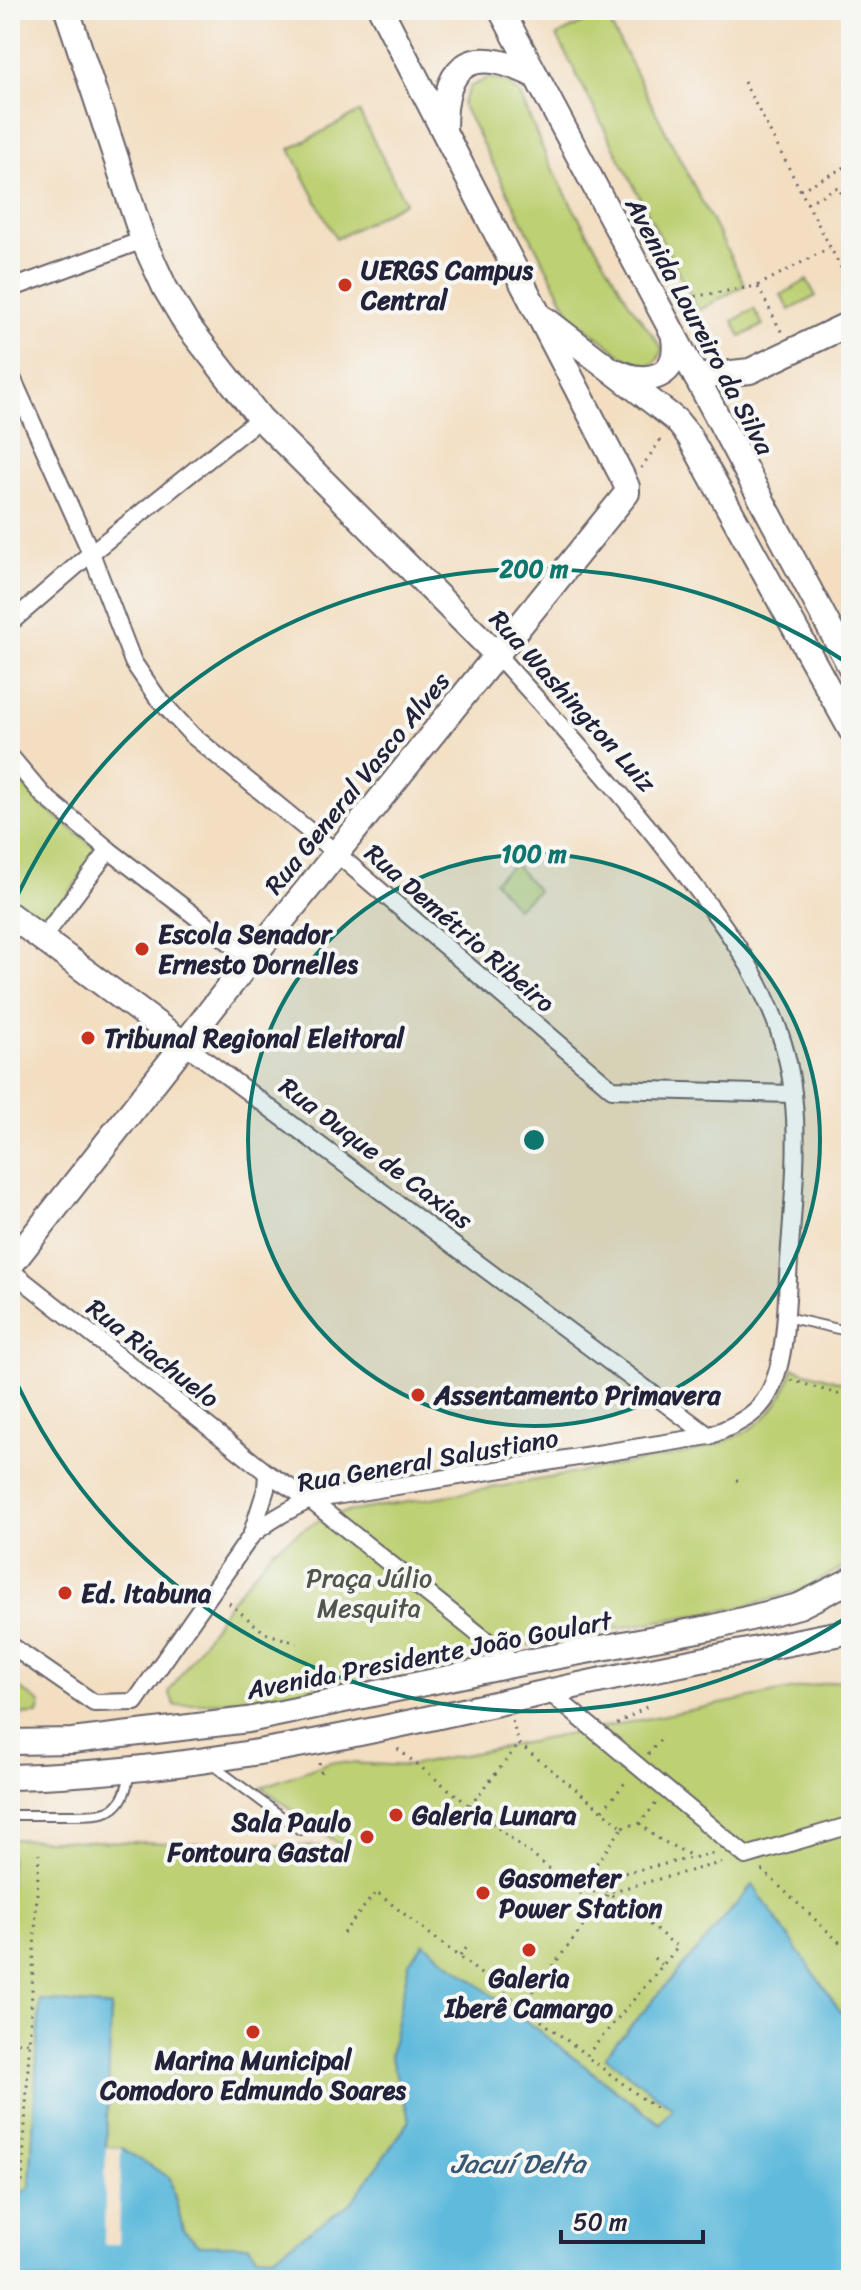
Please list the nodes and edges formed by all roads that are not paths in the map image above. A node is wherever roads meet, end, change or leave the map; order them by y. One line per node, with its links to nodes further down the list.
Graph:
1 (67, 10): 6 (main road, Rua Washington Luiz)
2 (381, 10): 5 (main road)
3 (501, 10): 4 (main road, Avenida Loureiro da Silva)
4 (536, 76): 5 (main road); 10 (main road, Avenida Loureiro da Silva)
5 (444, 131): 8 (main road)
6 (143, 240): 7 (street); 14 (main road, Rua Washington Luiz)
7 (10, 289)
8 (536, 313): 11 (main road); 17 (main road, Rua General Vasco Alves)
9 (851, 323): 13 (main road)
10 (674, 338): 11 (main road); 13 (main road, Avenida Loureiro da Silva)
11 (608, 368): 19 (main road)
12 (10, 373): 15 (street, Rua Demétrio Ribeiro)
13 (696, 377): 18 (main road, Avenida Loureiro da Silva)
14 (260, 418): 15 (street); 17 (main road, Rua Washington Luiz)
15 (91, 553): 16 (street); 22 (street, Rua Demétrio Ribeiro)
16 (10, 623)
17 (498, 656): 22 (main road, Rua General Vasco Alves); 27 (street, Rua Washington Luiz)
18 (851, 668)
19 (851, 730)
20 (10, 756): 21 (street)
21 (109, 850): 24 (street); 25 (street)
22 (336, 853): 25 (main road, Rua General Vasco Alves); 27 (street, Rua Demétrio Ribeiro)
23 (10, 915): 24 (main road, Rua Duque de Caxias)
24 (42, 939): 26 (main road, Rua Duque de Caxias)
25 (251, 959): 26 (main road, Rua General Vasco Alves)
26 (184, 1044): 28 (main road, Rua General Vasco Alves); 31 (street, Rua Duque de Caxias)
27 (793, 1094): 29 (street, Rua Washington Luiz)
28 (10, 1268): 32 (street, Rua Riachuelo)
29 (785, 1317): 30 (lane); 31 (street, Rua Washington Luiz)
30 (851, 1332)
31 (709, 1436): 33 (street, Rua General Salustiano)
32 (267, 1473): 33 (street, Rua Riachuelo); 34 (street)
33 (310, 1500): 34 (street, Rua General Salustiano); 38 (street)
34 (251, 1536): 37 (street, Rua General Salustiano)
35 (851, 1580): 38 (main road, Avenida Presidente João Goulart)
36 (851, 1631): 39 (main road)
37 (10, 1645)
38 (516, 1664): 40 (main road, Avenida Presidente João Goulart)
39 (549, 1692): 41 (main road); 45 (street)
40 (10, 1742)
41 (207, 1762): 42 (main road); 46 (lane)
42 (130, 1770): 43 (main road); 44 (lane)
43 (10, 1777)
44 (10, 1815)
45 (851, 1825)
46 (300, 1830)

